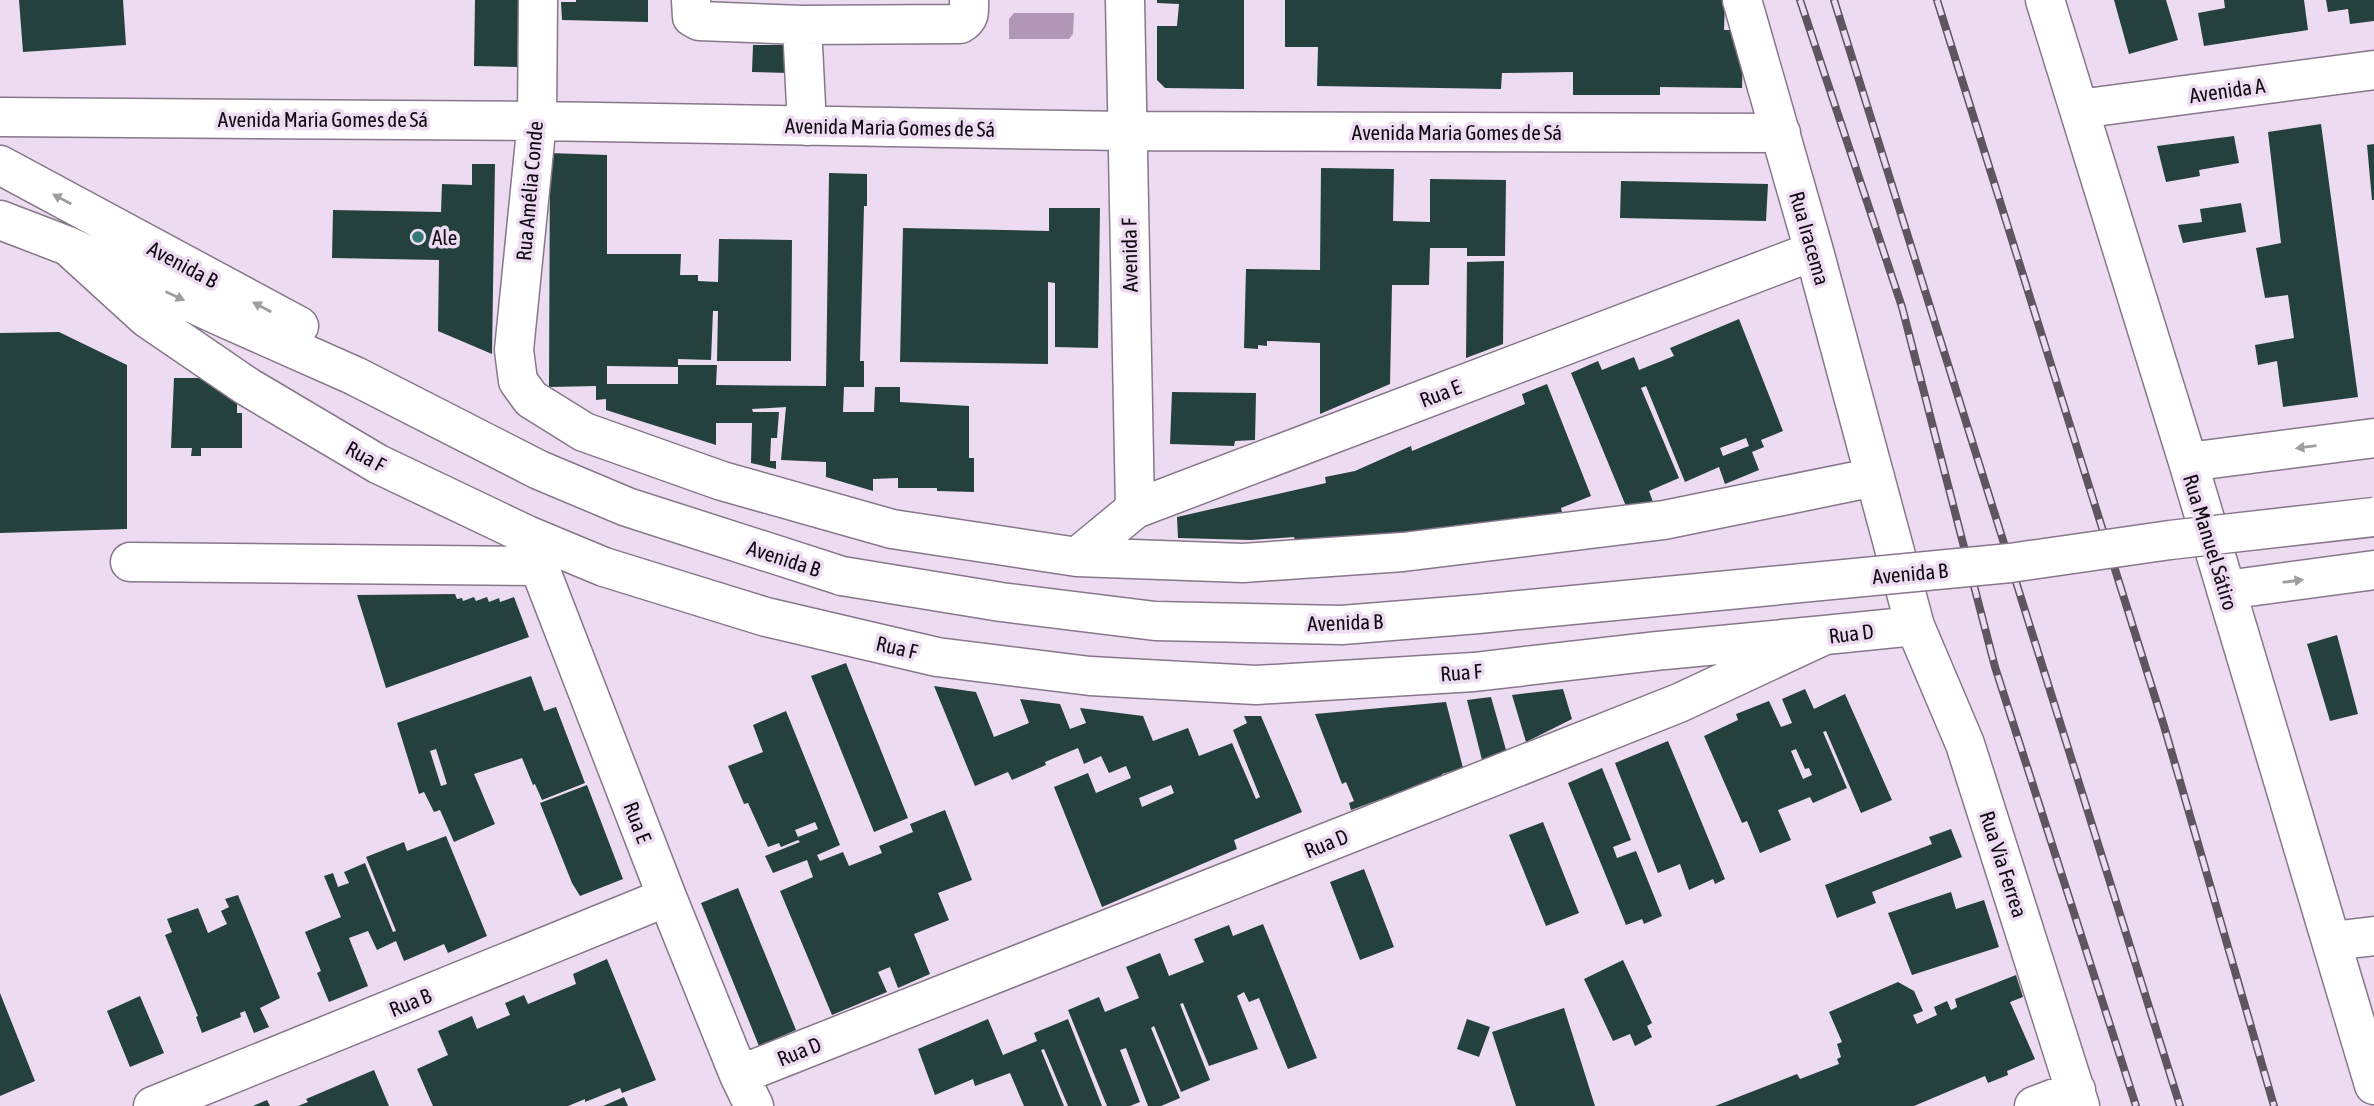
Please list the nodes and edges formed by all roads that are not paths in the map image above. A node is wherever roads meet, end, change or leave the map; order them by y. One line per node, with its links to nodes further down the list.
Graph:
1 (538, 0): 11 (street, Rua Amélia Conde)
2 (691, 0): 7 (street)
3 (969, 0): 7 (street)
4 (1125, 0): 13 (street, Avenida F)
5 (1742, 0): 14 (street, Rua Iracema)
6 (2045, 0): 9 (street, Rua Manuel Sátiro)
7 (802, 25): 12 (street)
8 (2374, 70): 9 (street, Avenida A)
9 (2079, 109): 21 (street, Rua Manuel Sátiro)
10 (0, 117): 11 (street, Avenida Maria Gomes de Sá)
11 (537, 121): 12 (street, Avenida Maria Gomes de Sá); 26 (street, Rua Amélia Conde)
12 (807, 126): 13 (street, Avenida Maria Gomes de Sá)
13 (1125, 131): 14 (street, Avenida Maria Gomes de Sá); 23 (street, Avenida F)
14 (1781, 133): 18 (street, Rua Iracema)
15 (0, 165): 19 (street, Avenida B, one-way to 15)
16 (0, 220): 17 (street, Avenida B)
17 (68, 246): 19 (street, Avenida B, one-way to 19); 25 (street, Rua F)
18 (1814, 251): 22 (street, Rua Iracema); 23 (street, Rua E)
19 (355, 376): 24 (street, Avenida B, bridge)
20 (2374, 438): 21 (street, one-way to 21)
21 (2188, 462): 29 (street, Rua Manuel Sátiro)
22 (1875, 477): 26 (street); 30 (street, Rua Iracema)
23 (1135, 509): 26 (street, Rua E)
24 (2374, 517)
25 (532, 551): 27 (street, Rua F); 31 (street, Rua F); 32 (street, Rua E)
26 (1077, 556)
27 (130, 562)
28 (2374, 570): 29 (street, one-way to 28)
29 (2226, 590): 34 (street, Rua Manuel Sátiro)
30 (1915, 626): 31 (street, Rua D); 37 (street, Rua Via Ferrea)
31 (1825, 635): 36 (street, Rua D)
32 (667, 897): 36 (street, Rua E); 38 (street, Rua B)
33 (2374, 936): 34 (street)
34 (2332, 941): 35 (street, Rua Manuel Sátiro)
35 (2374, 1085)
36 (746, 1091)
37 (2078, 1098): 39 (street)
38 (153, 1106)
39 (2034, 1106)

